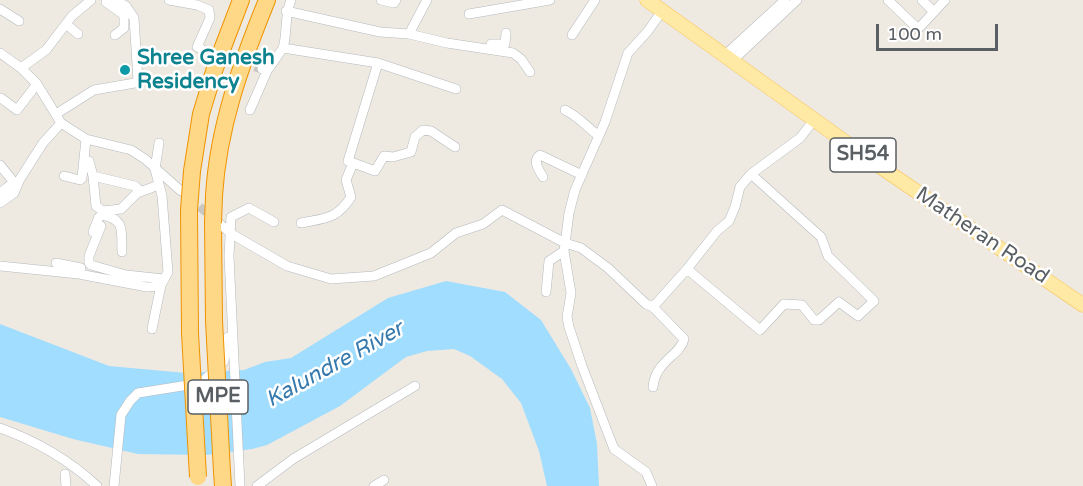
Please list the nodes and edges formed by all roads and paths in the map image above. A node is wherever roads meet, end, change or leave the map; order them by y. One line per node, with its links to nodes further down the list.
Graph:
1 (169, 0): 18 (street)
2 (241, 0): 90 (highway, MPE, bridge)
3 (267, 0): 69 (highway, MPE, bridge)
4 (291, 0): 21 (street)
5 (381, 0): 6 (street)
6 (396, 0)
7 (427, 0): 29 (street)
8 (550, 0): 24 (street)
9 (595, 0): 31 (street)
10 (647, 0): 22 (main road, Matheran Road / SH54)
11 (797, 0): 38 (street)
12 (888, 0): 23 (street)
13 (922, 0): 23 (street)
14 (945, 0): 23 (street)
15 (111, 1): 19 (street)
16 (93, 2): 27 (street)
17 (781, 2): 38 (street)
18 (202, 3): 37 (street)
19 (126, 7): 30 (street); 48 (street)
20 (0, 9): 25 (street)
21 (286, 11): 29 (street); 35 (street)
22 (662, 11): 38 (main road, Matheran Road / SH54); 49 (street)
23 (934, 12)
24 (469, 14)
25 (18, 21)
26 (506, 33): 34 (street)
27 (62, 34): 28 (street); 40 (street)
28 (78, 34)
29 (409, 34): 33 (street)
30 (115, 35)
31 (572, 35)
32 (466, 41): 33 (street)
33 (477, 45): 34 (street)
34 (494, 47): 41 (street)
35 (283, 48): 39 (street); 45 (street)
36 (0, 53): 40 (street)
37 (212, 54)
38 (729, 58): 47 (main road, Matheran Road / SH54)
39 (378, 63): 43 (street); 54 (street)
40 (21, 68): 42 (street)
41 (530, 72)
42 (37, 84): 44 (street); 48 (street)
43 (456, 89)
44 (1, 98)
45 (250, 110)
46 (565, 110): 49 (street)
47 (814, 120): 57 (street); 81 (main road, Matheran Road / SH54)
48 (56, 122): 50 (street); 62 (street)
49 (599, 136): 58 (street)
50 (86, 139): 56 (street); 59 (street)
51 (159, 143): 56 (street)
52 (455, 147): 54 (street)
53 (89, 161): 60 (street)
54 (353, 163): 70 (street)
55 (0, 165): 62 (street)
56 (155, 169): 63 (street); 65 (street)
57 (751, 174): 77 (street); 77 (street)
58 (582, 175): 61 (street); 74 (street)
59 (64, 176)
60 (93, 176): 64 (street); 64 (street)
61 (543, 177)
62 (15, 184): 66 (street); 67 (street)
63 (159, 185): 64 (street); 79 (street)
64 (140, 191)
65 (181, 191)
66 (0, 193)
67 (0, 203)
68 (274, 222): 72 (street)
69 (216, 223): 72 (street); 91 (highway, MPE, bridge)
70 (302, 223)
71 (101, 226): 79 (street)
72 (231, 233): 74 (street); 83 (street)
73 (122, 252): 78 (street)
74 (563, 252): 80 (street); 82 (street); 97 (street)
75 (56, 263): 78 (street)
76 (0, 266): 78 (street)
77 (687, 269): 82 (street)
78 (80, 271): 79 (street)
79 (162, 282): 84 (street)
80 (546, 292)
81 (1083, 305)
82 (653, 306): 86 (street)
83 (231, 323): 91 (street); 95 (street)
84 (152, 329)
85 (415, 386): 92 (street)
86 (653, 387)
87 (0, 428): 94 (street)
88 (65, 474): 93 (street)
89 (384, 480): 96 (street)
90 (199, 482)
91 (231, 482)
92 (263, 485)
93 (66, 486)
94 (97, 486)
95 (114, 486)
96 (374, 486)
97 (652, 486)

